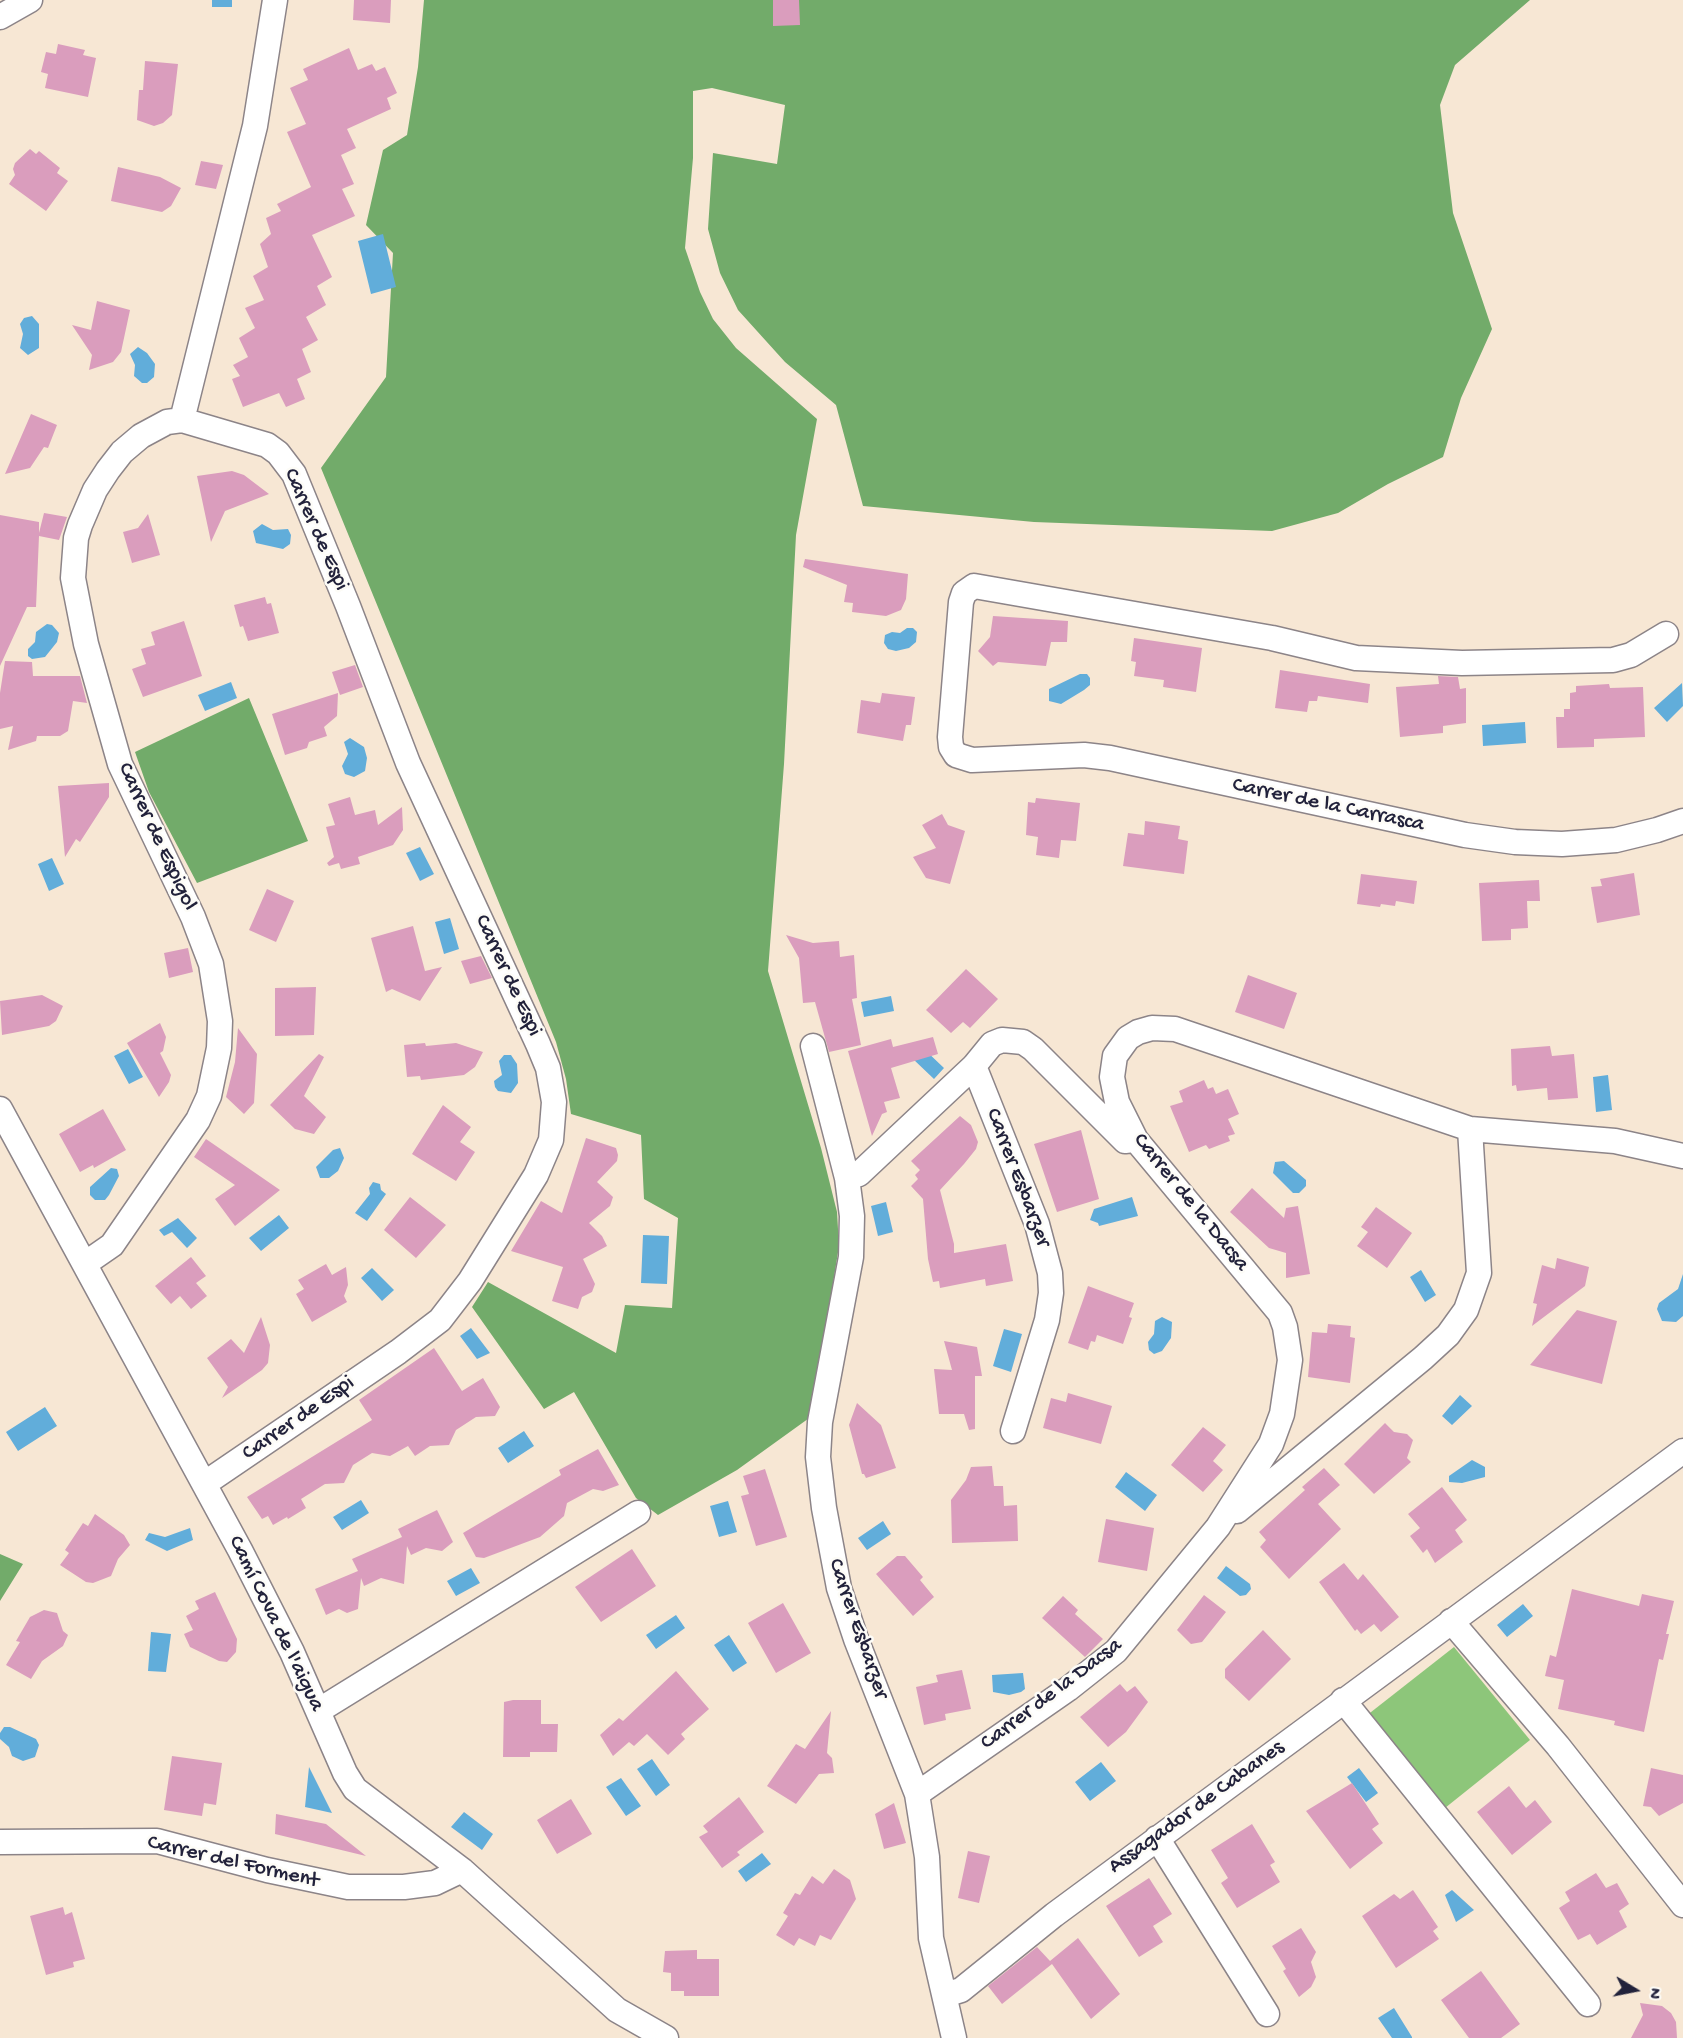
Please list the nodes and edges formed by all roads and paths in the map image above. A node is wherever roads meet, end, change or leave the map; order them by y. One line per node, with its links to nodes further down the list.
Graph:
1 (30, 0): 3 (street)
2 (275, 0): 4 (street)
3 (0, 17)
4 (182, 420): 14 (street, Carrer de Espigol); 17 (street, Carrer de Espi)
5 (1666, 634): 6 (street, Carrer de la Carrasca)
6 (1683, 821)
7 (813, 1046): 13 (street, Carrer Esbarzer)
8 (974, 1066): 11 (street); 13 (street); 15 (street, Carrer Esbarzer)
9 (0, 1109): 14 (street, Camí Cova de l'aigua)
10 (1470, 1129): 11 (street, Carrer de la Dacsa); 12 (street, Carrer de la Dacsa); 19 (street, Carrer de la Dacsa)
11 (1136, 1140): 19 (street, Carrer de la Dacsa)
12 (1683, 1156)
13 (847, 1178): 23 (street, Carrer Esbarzer)
14 (86, 1263): 17 (street, Camí Cova de l'aigua)
15 (1013, 1431)
16 (1683, 1451): 20 (street, Assagador de Cabanes)
17 (204, 1484): 22 (street, Camí Cova de l'aigua)
18 (638, 1513): 22 (street)
19 (1218, 1527): 23 (street, Carrer de la Dacsa)
20 (1451, 1621): 21 (street, Assagador de Cabanes); 27 (street)
21 (1343, 1700): 24 (street, Assagador de Cabanes); 29 (street)
22 (318, 1711): 26 (street, Camí Cova de l'aigua)
23 (917, 1794): 28 (street, Carrer Esbarzer)
24 (1157, 1838): 28 (street, Assagador de Cabanes); 30 (street)
25 (0, 1842): 26 (street, Carrer del Forment)
26 (462, 1870): 31 (street, Camí Cova de l'aigua)
27 (1683, 1905)
28 (945, 1995): 32 (street, Carrer Esbarzer)
29 (1588, 2004)
30 (1267, 2014)
31 (666, 2038)
32 (954, 2038)

